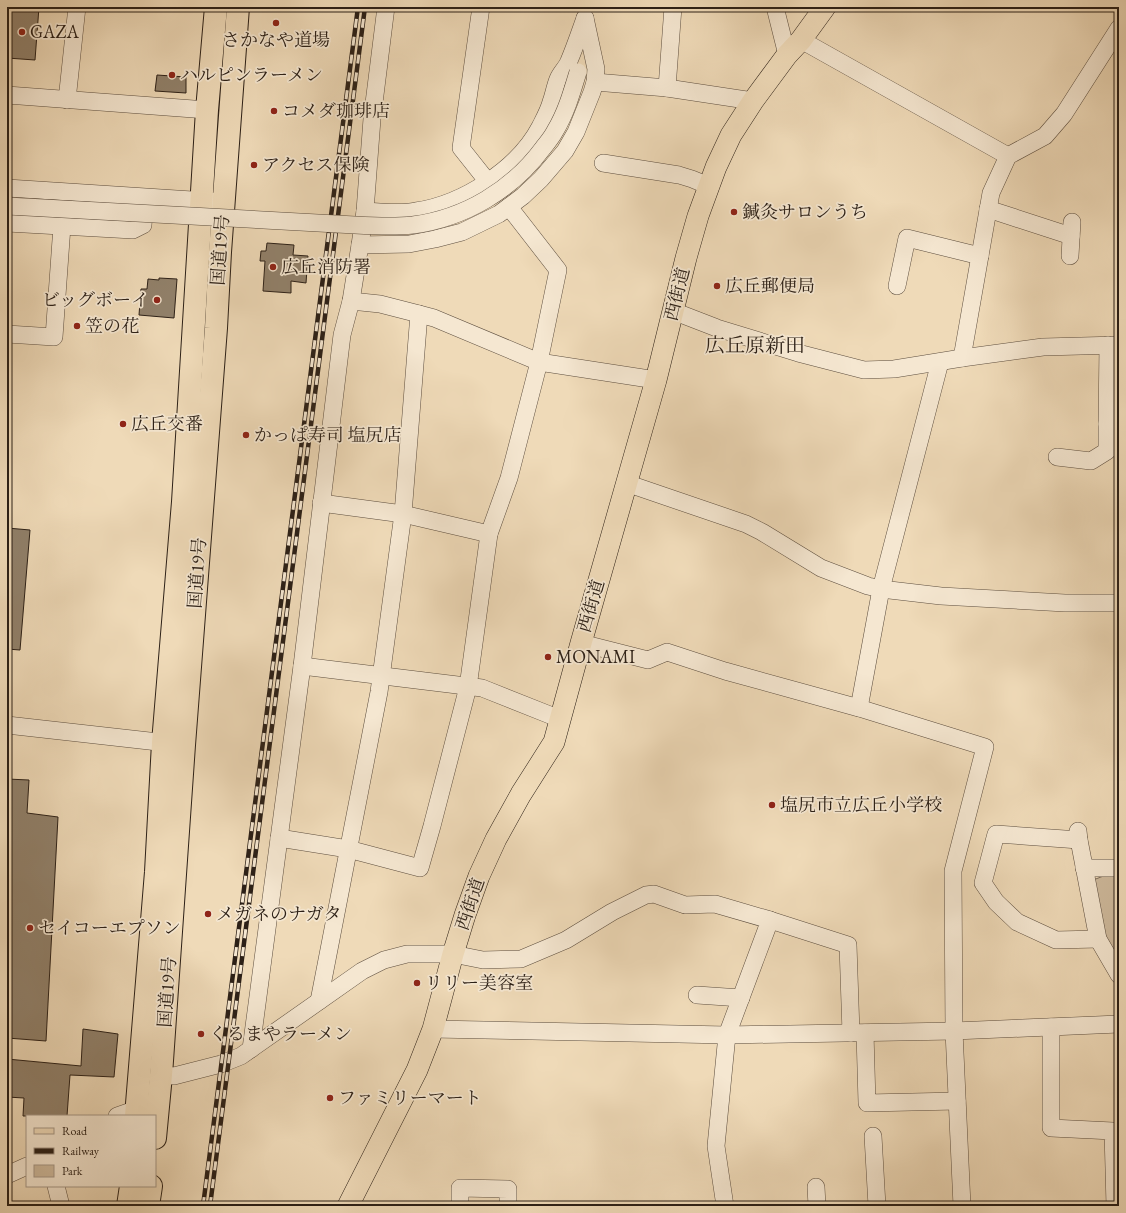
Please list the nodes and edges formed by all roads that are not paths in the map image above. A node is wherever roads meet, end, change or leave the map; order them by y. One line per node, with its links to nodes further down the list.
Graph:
1 (77, 7): 16 (street)
2 (216, 7): 18 (highway, 国道19号)
3 (238, 7): 25 (highway, 国道19号)
4 (386, 7): 29 (street)
5 (480, 7): 21 (street)
6 (673, 7): 14 (street)
7 (775, 7): 12 (street)
8 (825, 7): 11 (main road, 西街道)
9 (586, 13): 13 (street); 21 (street); 26 (street, bridge)
10 (1119, 28): 19 (street)
11 (801, 40): 12 (main road, 西街道); 19 (street)
12 (787, 55): 17 (main road, 西街道)
13 (595, 82): 14 (street); 27 (street)
14 (667, 88): 17 (street)
15 (7, 95): 16 (street)
16 (67, 100): 18 (street)
17 (753, 101): 22 (main road, 西街道)
18 (207, 110): 25 (highway, 国道19号)
19 (1008, 156): 28 (street)
20 (603, 163): 22 (street)
21 (488, 182): 29 (street)
22 (709, 186): 37 (main road, 西街道)
23 (7, 188): 24 (street)
24 (145, 198): 25 (street); 31 (street)
25 (213, 201): 60 (highway, 国道19号); 61 (highway, 国道19号)
26 (7, 206)
27 (509, 207): 32 (street); 42 (street)
28 (988, 209): 33 (street); 34 (street)
29 (365, 211): 32 (street)
30 (7, 223): 31 (street)
31 (62, 226): 39 (street)
32 (360, 245): 36 (street)
33 (980, 256): 35 (street); 41 (street)
34 (1070, 256)
35 (897, 286)
36 (351, 301): 38 (street); 48 (street)
37 (673, 311): 43 (street); 44 (main road, 西街道)
38 (419, 314): 42 (street); 49 (street)
39 (7, 334)
40 (1113, 345): 41 (street); 45 (street)
41 (962, 358): 43 (street)
42 (539, 362): 44 (street); 50 (street)
43 (940, 362): 51 (street)
44 (656, 380): 47 (main road, 西街道)
45 (1113, 424): 46 (street)
46 (1057, 457)
47 (626, 483): 51 (street); 53 (main road, 西街道)
48 (321, 503): 49 (street); 54 (street)
49 (403, 514): 50 (street); 55 (street)
50 (489, 534): 56 (street)
51 (881, 589): 52 (street); 57 (street)
52 (1119, 603)
53 (581, 643): 57 (street); 58 (main road, 西街道)
54 (302, 666): 55 (street); 62 (street)
55 (380, 676): 56 (street); 63 (street)
56 (468, 687): 58 (street); 63 (street)
57 (859, 708): 76 (street)
58 (560, 719): 68 (main road, 西街道)
59 (7, 724): 60 (street)
60 (163, 743): 61 (street); 82 (highway, 国道19号)
61 (184, 744): 80 (highway, 国道19号)
62 (279, 838): 63 (street); 79 (street)
63 (348, 849): 72 (street)
64 (1084, 868): 65 (street); 67 (street); 67 (street)
65 (1119, 868)
66 (770, 920): 68 (street); 71 (street); 77 (street)
67 (1098, 939): 69 (street)
68 (453, 954): 72 (street); 75 (main road, 西街道)
69 (1119, 975)
70 (697, 996): 71 (street)
71 (741, 998): 78 (street)
72 (319, 1001): 79 (street)
73 (1119, 1024): 74 (street)
74 (1051, 1027): 76 (street); 101 (street)
75 (433, 1029): 78 (street); 94 (main road, 西街道)
76 (954, 1031): 77 (street); 81 (street)
77 (858, 1033): 78 (street); 81 (street)
78 (726, 1036): 97 (street)
79 (251, 1049): 80 (street)
80 (161, 1075): 83 (highway, 国道19号)
81 (957, 1101): 100 (street)
82 (130, 1114)
83 (156, 1128)
84 (873, 1136): 99 (street)
85 (26, 1166): 86 (street)
86 (7, 1175)
87 (56, 1187): 91 (street)
88 (130, 1187): 92 (highway)
89 (151, 1187): 93 (highway)
90 (816, 1187): 98 (street)
91 (61, 1206)
92 (128, 1206)
93 (148, 1206)
94 (348, 1206)
95 (460, 1206): 96 (street)
96 (508, 1206)
97 (725, 1206)
98 (817, 1206)
99 (877, 1206)
100 (962, 1206)
101 (1115, 1206)

